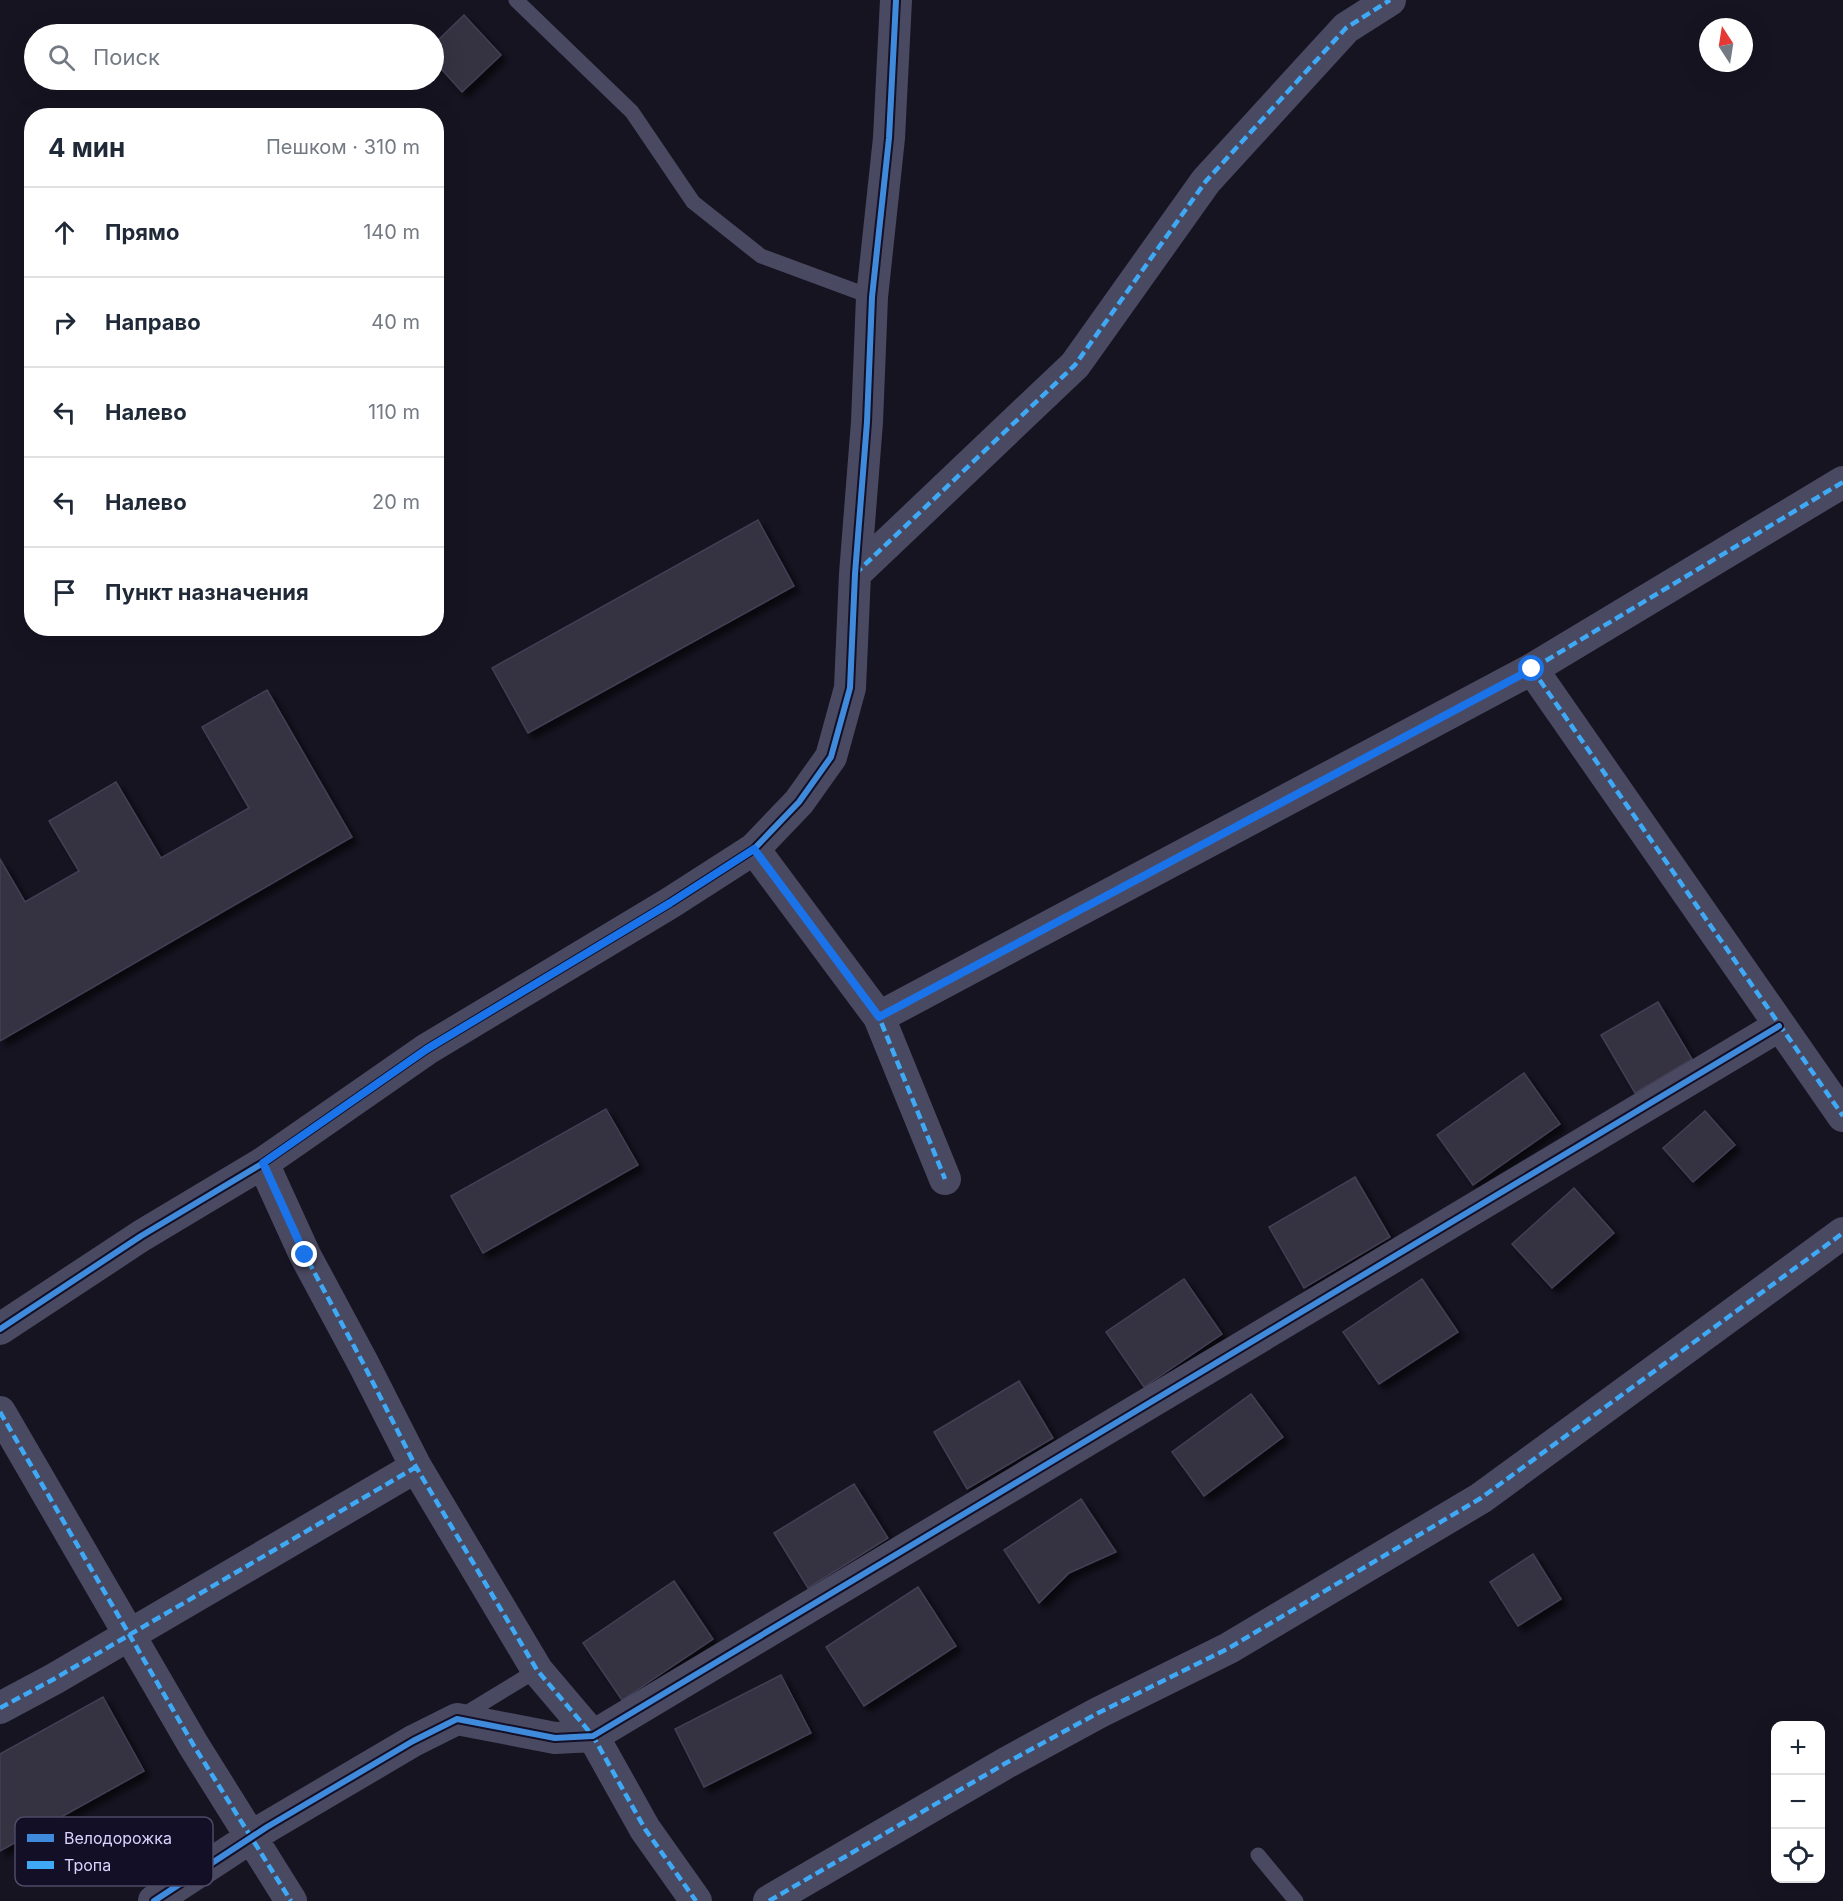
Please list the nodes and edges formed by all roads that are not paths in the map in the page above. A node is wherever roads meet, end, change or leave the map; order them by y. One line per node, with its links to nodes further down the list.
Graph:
1 (516, 0): 4 (lane)
2 (896, 0): 4 (street)
3 (1390, 0): 6 (street)
4 (872, 297): 6 (street)
5 (1843, 482): 7 (street)
6 (855, 574): 8 (street)
7 (1532, 669): 9 (street); 10 (street)
8 (754, 849): 9 (street); 12 (street)
9 (879, 1017): 13 (street)
10 (1779, 1026): 11 (street); 22 (street)
11 (1843, 1116)
12 (263, 1163): 15 (street); 17 (street)
13 (945, 1179)
14 (1843, 1233): 30 (street)
15 (0, 1329)
16 (0, 1412): 18 (street)
17 (416, 1467): 18 (street); 19 (street)
18 (130, 1634): 20 (street); 23 (street)
19 (537, 1670): 21 (lane); 22 (street)
20 (0, 1708)
21 (457, 1719): 22 (street); 23 (street)
22 (593, 1736): 29 (street)
23 (251, 1836): 25 (street); 28 (street)
24 (1258, 1855): 31 (lane)
25 (213, 1861)
26 (176, 1886): 27 (street)
27 (154, 1901)
28 (291, 1901)
29 (696, 1901)
30 (769, 1901)
31 (1296, 1901)

